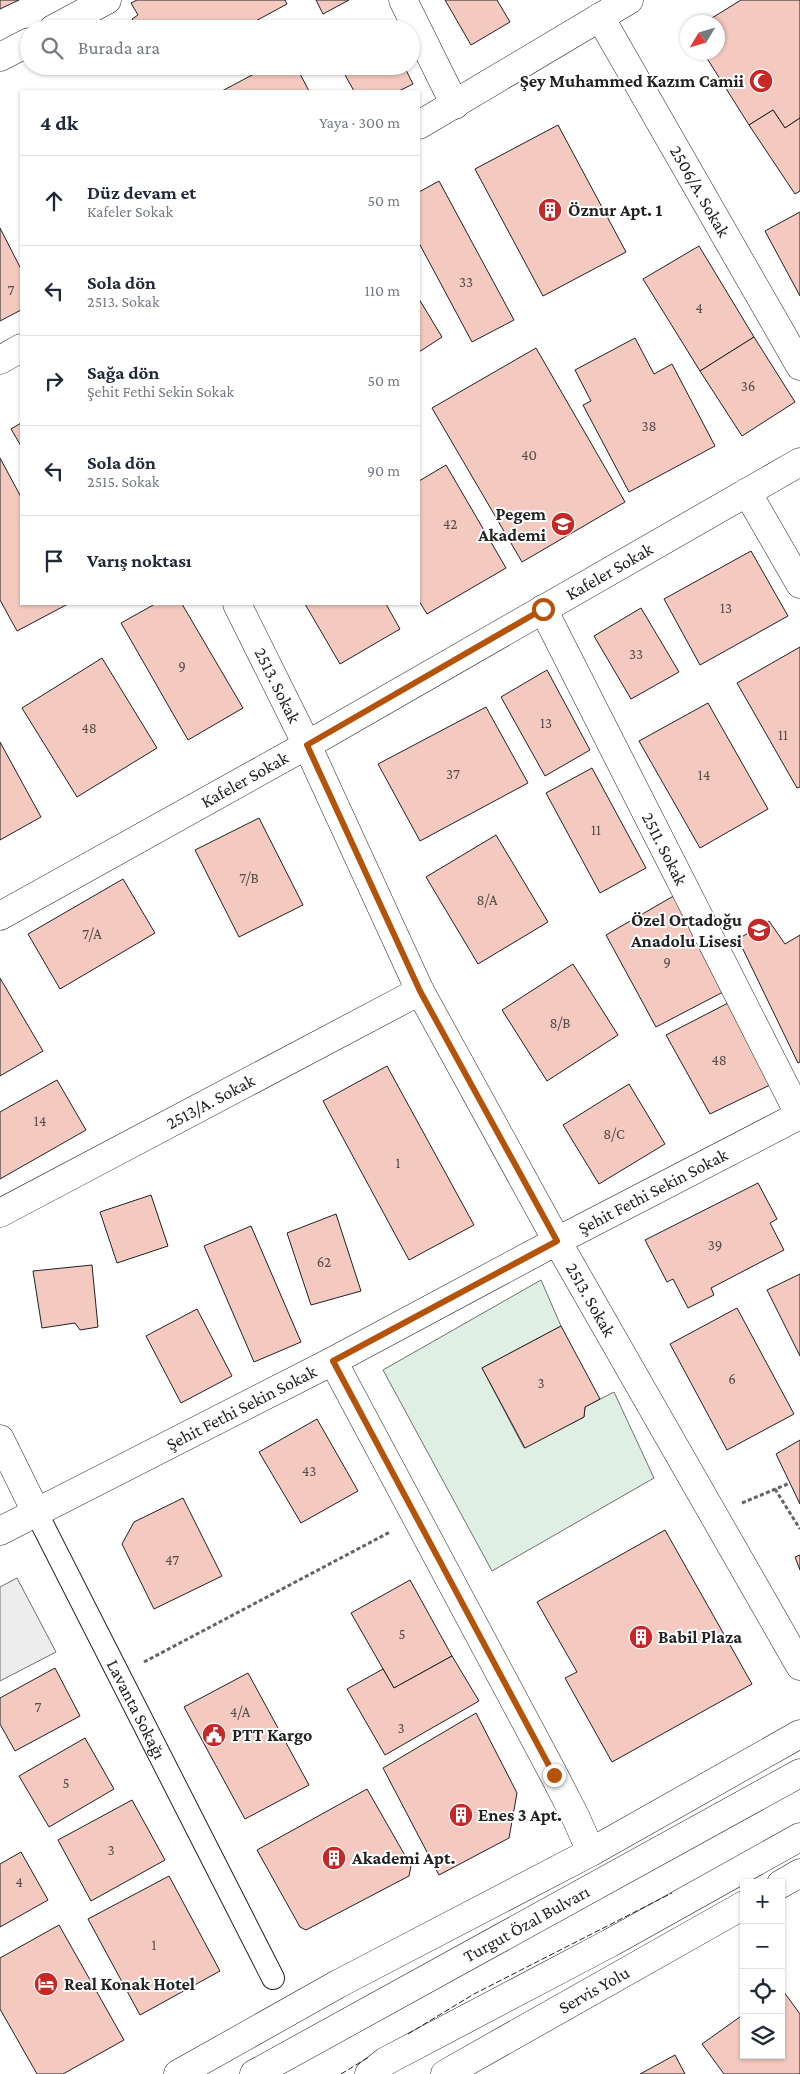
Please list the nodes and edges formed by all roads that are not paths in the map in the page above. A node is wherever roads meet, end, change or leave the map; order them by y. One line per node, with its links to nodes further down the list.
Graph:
1 (107, 0): 5 (street)
2 (403, 0): 6 (street)
3 (629, 0): 4 (street)
4 (600, 17): 10 (street); 14 (street, 2506/A. Sokak)
5 (70, 20)
6 (413, 20)
7 (420, 34): 10 (street)
8 (20, 47): 9 (street)
9 (0, 57)
10 (455, 105): 11 (street)
11 (420, 125)
12 (20, 349): 13 (street)
13 (0, 360)
14 (800, 366)
15 (800, 462): 16 (street, Kafeler Sokak)
16 (747, 492): 17 (street); 19 (street, Kafeler Sokak)
17 (800, 584)
18 (237, 605): 20 (street, 2513. Sokak)
19 (543, 609): 20 (street, Kafeler Sokak); 23 (street, 2511. Sokak)
20 (307, 745): 21 (street, Kafeler Sokak); 22 (street, 2513. Sokak)
21 (0, 916)
22 (420, 991): 24 (street, 2513/A. Sokak); 25 (street, 2513. Sokak)
23 (800, 1115): 25 (street, Şehit Fethi Sekin Sokak)
24 (0, 1213)
25 (557, 1241): 26 (street, Şehit Fethi Sekin Sokak); 30 (street, 2513. Sokak)
26 (333, 1361): 28 (street, Şehit Fethi Sekin Sokak); 34 (street)
27 (0, 1439): 28 (street, Lavanta Sokağı)
28 (37, 1514): 29 (street, Şehit Fethi Sekin Sokak); 38 (street, Lavanta Sokağı)
29 (0, 1531)
30 (800, 1666)
31 (800, 1734): 34 (street)
32 (800, 1773): 40 (street, Turgut Özal Bulvarı)
33 (800, 1837): 41 (street)
34 (591, 1852): 39 (street)
35 (800, 1874): 36 (street)
36 (785, 1882)
37 (740, 1907): 42 (street, Servis Yolu)
38 (273, 1978)
39 (178, 2074)
40 (254, 2074)
41 (369, 2074)
42 (445, 2074)

